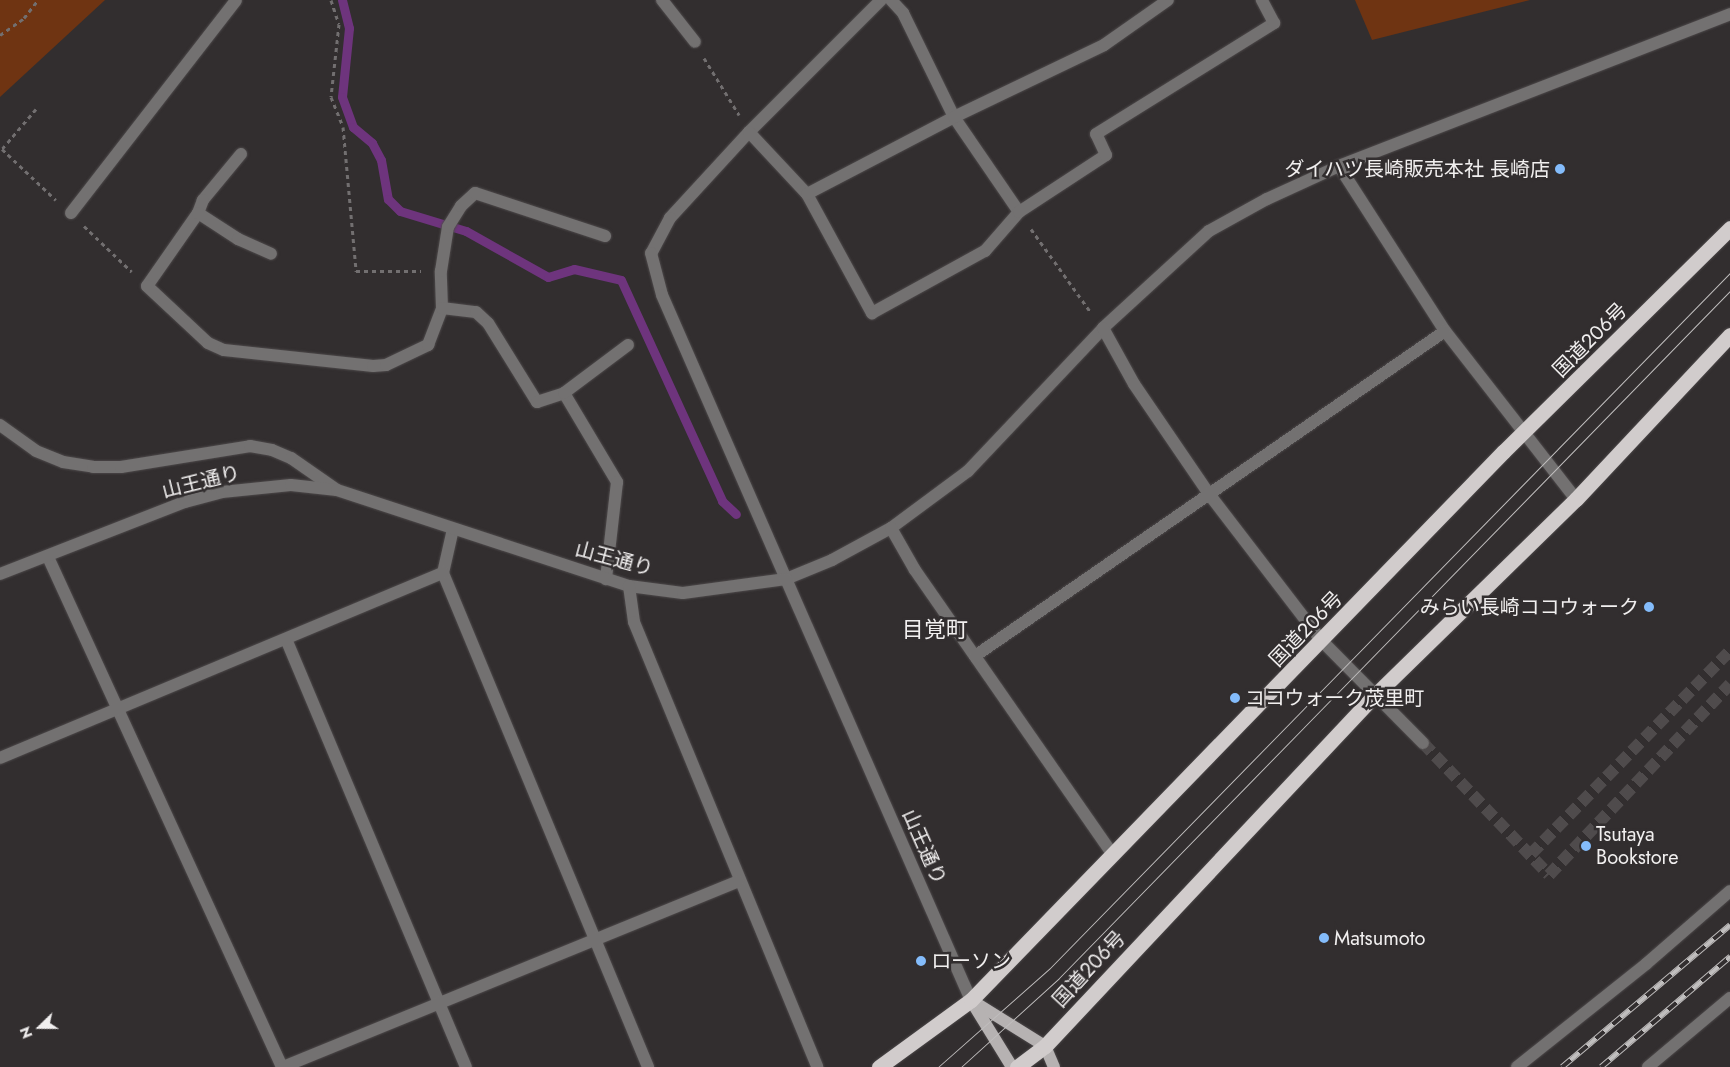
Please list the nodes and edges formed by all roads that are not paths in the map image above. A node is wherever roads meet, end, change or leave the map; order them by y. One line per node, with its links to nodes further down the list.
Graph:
1 (236, 0): 15 (street)
2 (662, 0): 8 (street)
3 (881, 0): 10 (street)
4 (891, 0): 9 (street)
5 (1168, 0): 9 (street)
6 (1262, 0): 14 (street)
7 (1730, 14): 12 (street)
8 (695, 42)
9 (954, 117): 13 (street); 14 (street)
10 (749, 132): 13 (street); 37 (street)
11 (241, 154): 16 (street)
12 (1339, 166): 21 (street); 22 (street)
13 (806, 194): 14 (street)
14 (1019, 212)
15 (71, 213)
16 (198, 213): 19 (street); 20 (street)
17 (1730, 228): 27 (highway, 国道206号)
18 (605, 236): 20 (street)
19 (271, 254)
20 (442, 308): 25 (street)
21 (1103, 328): 29 (street); 31 (street)
22 (1445, 331): 27 (street); 29 (street)
23 (1730, 335): 30 (highway, 国道206号)
24 (628, 344): 25 (street)
25 (564, 393): 36 (street)
26 (0, 425): 28 (street)
27 (1525, 430): 30 (street); 40 (highway, 国道206号)
28 (337, 490): 32 (street, 山王通り); 33 (street, 山王通り)
29 (1209, 494): 40 (street); 41 (street)
30 (1576, 499): 42 (highway, 国道206号)
31 (891, 528): 37 (street); 41 (street)
32 (453, 529): 34 (street); 36 (street, 山王通り)
33 (48, 557): 35 (street, 山王通り); 43 (street)
34 (444, 573): 39 (street); 49 (street)
35 (0, 574)
36 (606, 579): 38 (street, 山王通り)
37 (786, 579): 38 (street, 山王通り); 51 (street, 山王通り)
38 (629, 586): 47 (street)
39 (286, 640): 43 (street); 52 (street)
40 (1321, 640): 42 (street); 46 (highway, 国道206号)
41 (975, 656): 46 (street)
42 (1375, 695): 44 (street); 53 (highway, 国道206号)
43 (119, 710): 45 (street); 54 (street)
44 (1423, 743)
45 (0, 758)
46 (1113, 855): 51 (highway, 国道206号)
47 (740, 881): 49 (street); 57 (street)
48 (1730, 891): 62 (street)
49 (595, 940): 52 (street); 56 (street)
50 (1730, 998): 63 (street)
51 (971, 1000): 53 (main road); 58 (highway, 国道206号); 59 (main road)
52 (440, 1004): 54 (street); 55 (street)
53 (1045, 1046): 60 (highway, 国道206号); 61 (main road)
54 (282, 1067)
55 (466, 1067)
56 (648, 1067)
57 (817, 1067)
58 (879, 1067)
59 (1012, 1067)
60 (1017, 1067)
61 (1054, 1067)
62 (1517, 1067)
63 (1648, 1067)

